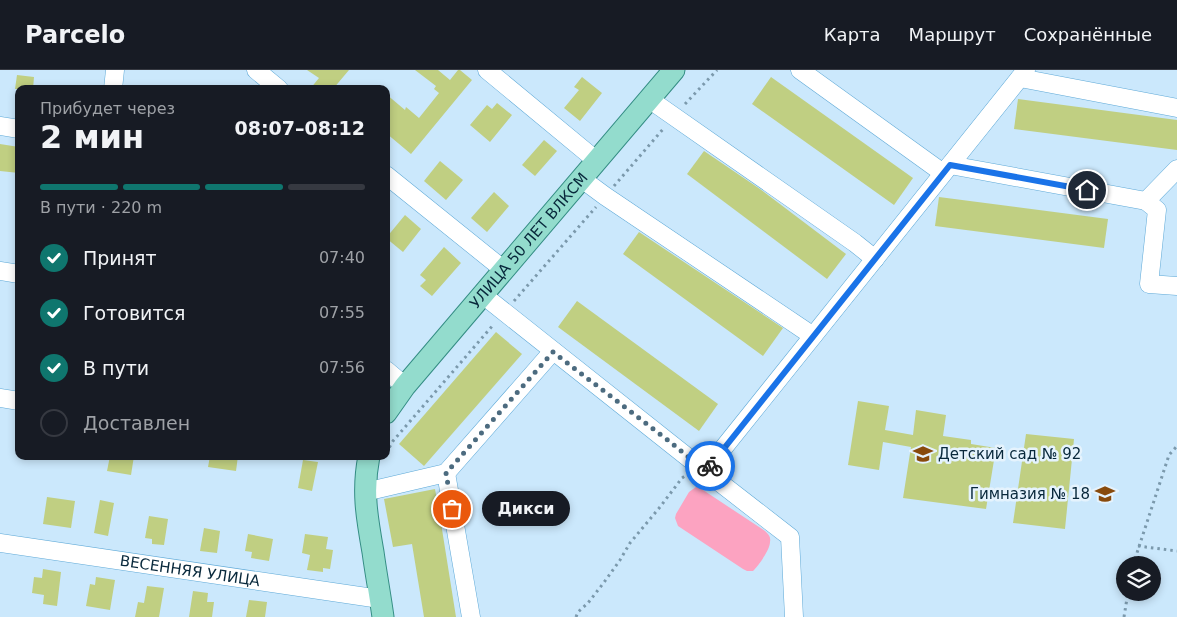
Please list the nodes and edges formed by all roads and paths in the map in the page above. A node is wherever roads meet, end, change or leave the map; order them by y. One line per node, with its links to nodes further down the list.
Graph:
1 (115, 70): 8 (street)
2 (256, 70): 9 (street)
3 (488, 70): 15 (street)
4 (674, 70): 10 (main road, УЛИЦА 50 ЛЕТ ВЛКСМ)
5 (717, 70): 12 (path)
6 (800, 70): 16 (street)
7 (1023, 74): 11 (street); 16 (street)
8 (113, 85)
9 (274, 85)
10 (649, 99): 12 (street); 15 (main road, УЛИЦА 50 ЛЕТ ВЛКСМ)
11 (1177, 108)
12 (674, 116): 20 (path); 22 (street)
13 (0, 126): 14 (street)
14 (15, 128)
15 (597, 161): 19 (main road, УЛИЦА 50 ЛЕТ ВЛКСМ)
16 (947, 169): 21 (street); 22 (street)
17 (1177, 169): 21 (street)
18 (390, 178): 23 (street)
19 (582, 179): 20 (street); 23 (main road, УЛИЦА 50 ЛЕТ ВЛКСМ)
20 (605, 196): 28 (path); 29 (street)
21 (1146, 201): 26 (street)
22 (875, 259): 29 (street)
23 (504, 270): 27 (main road, УЛИЦА 50 ЛЕТ ВЛКСМ)
24 (0, 271): 25 (street)
25 (15, 273)
26 (1177, 286)
27 (483, 295): 28 (street); 32 (main road, УЛИЦА 50 ЛЕТ ВЛКСМ)
28 (504, 312): 30 (street); 36 (path)
29 (814, 336): 39 (street)
30 (553, 352): 39 (street); 40 (street)
31 (390, 373): 32 (street)
32 (406, 386): 35 (main road, УЛИЦА 50 ЛЕТ ВЛКСМ)
33 (0, 398): 34 (street)
34 (15, 400)
35 (390, 408)
36 (390, 446)
37 (1177, 446): 43 (path)
38 (368, 460): 41 (main road)
39 (705, 471): 49 (path); 50 (street)
40 (446, 473): 41 (street); 48 (street)
41 (365, 492): 47 (main road)
42 (0, 543): 47 (street, ВЕСЕННЯЯ УЛИЦА)
43 (1138, 546): 44 (path); 45 (path)
44 (1177, 551)
45 (1135, 556)
46 (1127, 601): 51 (path)
47 (382, 608)
48 (471, 617)
49 (576, 617)
50 (794, 617)
51 (1124, 617)

